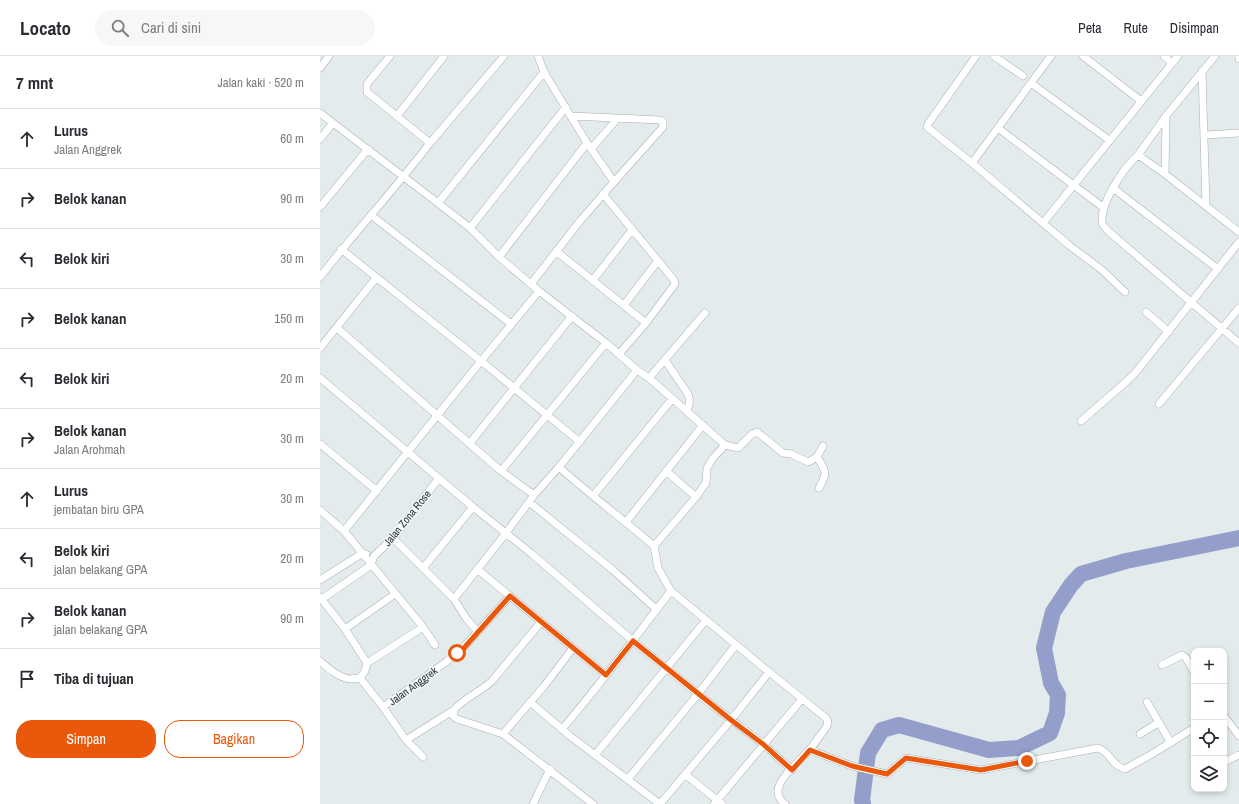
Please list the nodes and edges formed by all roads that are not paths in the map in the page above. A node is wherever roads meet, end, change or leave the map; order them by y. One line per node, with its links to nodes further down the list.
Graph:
1 (329, 56): 16 (street)
2 (390, 56): 24 (street)
3 (444, 56): 24 (street)
4 (504, 56): 34 (street)
5 (538, 56): 18 (street)
6 (976, 56): 38 (street)
7 (994, 56): 19 (street)
8 (1051, 56): 20 (street)
9 (1083, 56): 21 (street)
10 (1164, 56): 15 (street)
11 (1178, 56): 15 (street)
12 (1215, 56): 17 (street)
13 (1239, 56): 14 (street)
14 (1239, 59)
15 (1172, 63): 21 (street)
16 (320, 68)
17 (1202, 70): 26 (street); 31 (street)
18 (544, 72): 22 (street); 45 (street)
19 (1023, 76)
20 (1031, 83): 29 (street); 33 (street)
21 (1142, 101): 33 (street)
22 (566, 107): 25 (street); 51 (street)
23 (320, 113): 28 (street)
24 (397, 116): 34 (street)
25 (571, 116): 27 (street); 35 (street)
26 (1166, 116): 37 (street); 39 (street)
27 (617, 119): 35 (street); 41 (street)
28 (333, 123): 32 (street); 36 (street)
29 (998, 128): 38 (street); 42 (street)
30 (1239, 133): 31 (street)
31 (1205, 135): 46 (street)
32 (320, 139)
33 (1110, 140): 42 (street)
34 (430, 143): 40 (street)
35 (589, 146): 41 (street); 57 (street)
36 (368, 149): 40 (street); 47 (street)
37 (1138, 155): 39 (street); 43 (street)
38 (972, 163): 50 (street)
39 (1165, 174): 46 (street)
40 (404, 176): 45 (street); 49 (street)
41 (614, 182): 44 (street)
42 (1074, 185): 48 (street); 50 (street)
43 (1113, 188): 48 (street); 59 (street)
44 (603, 194): 52 (street); 56 (street)
45 (438, 203): 51 (street)
46 (1206, 205): 53 (street)
47 (320, 207)
48 (1104, 208): 66 (street)
49 (371, 215): 55 (street); 73 (street)
50 (1042, 223): 65 (street)
51 (470, 228): 57 (street)
52 (632, 230): 58 (street); 62 (street)
53 (1239, 232)
54 (1239, 242): 59 (street)
55 (341, 250): 60 (street); 61 (street)
56 (556, 251): 62 (street); 63 (street)
57 (499, 256): 63 (street)
58 (657, 262): 67 (street); 72 (street)
59 (1218, 269): 66 (street)
60 (320, 276)
61 (376, 278): 74 (street); 82 (street)
62 (593, 280): 67 (street)
63 (531, 284): 64 (street)
64 (539, 291): 71 (street); 73 (street)
65 (1125, 292)
66 (1191, 303): 75 (street); 76 (street)
67 (624, 305): 72 (street)
68 (1239, 308): 75 (street)
69 (1146, 312): 76 (street)
70 (705, 313): 81 (street)
71 (572, 316): 77 (street); 86 (street)
72 (646, 323): 80 (street)
73 (511, 324): 82 (street)
74 (337, 328): 79 (street); 91 (street)
75 (1222, 329): 78 (street); 88 (street)
76 (1169, 332): 92 (street)
77 (606, 343): 80 (street); 90 (street)
78 (1239, 343)
79 (320, 348)
80 (619, 354): 83 (street)
81 (665, 360): 85 (street); 89 (street)
82 (481, 361): 86 (street); 91 (street)
83 (637, 370): 85 (street); 94 (street)
84 (320, 378): 99 (street)
85 (649, 378): 87 (street)
86 (515, 388): 90 (street); 96 (street)
87 (672, 399): 89 (street); 108 (street)
88 (1159, 404)
89 (687, 410): 93 (street)
90 (547, 415): 94 (street); 102 (street)
91 (437, 416): 96 (street); 99 (street)
92 (1082, 421)
93 (703, 425): 97 (street); 103 (street)
94 (580, 442): 101 (street)
95 (320, 444): 106 (street)
96 (470, 444): 102 (street)
97 (725, 444): 100 (street); 109 (street)
98 (823, 446): 100 (street)
99 (408, 452): 104 (street); 106 (street)
100 (817, 456): 105 (street)
101 (559, 467): 107 (street); 108 (street)
102 (501, 471): 107 (street)
103 (666, 472): 109 (street); 113 (street)
104 (439, 478): 111 (street); 116 (street, Jalan Zona Rose)
105 (819, 488)
106 (376, 491): 114 (street)
107 (534, 495): 110 (street)
108 (593, 496): 113 (street)
109 (696, 497): 117 (street)
110 (529, 502): 115 (street); 129 (street)
111 (473, 507): 115 (street); 121 (street)
112 (320, 510): 114 (street)
113 (626, 522): 117 (street)
114 (344, 530): 118 (street)
115 (506, 533): 122 (street); 135 (street)
116 (393, 538): 119 (street, Jalan Zona Rose); 121 (street)
117 (654, 546): 124 (street)
118 (363, 553): 119 (street); 120 (street); 123 (street)
119 (374, 556): 120 (street, Jalan Zona Rose)
120 (371, 565): 125 (street); 127 (street)
121 (423, 568): 128 (street)
122 (477, 570): 126 (street); 128 (street)
123 (320, 580)
124 (671, 591): 129 (street); 130 (street)
125 (395, 594): 132 (street); 133 (street)
126 (510, 596): 131 (street); 134 (street, Jalan Anggrek)
127 (321, 598): 133 (street)
128 (454, 599): 134 (street)
129 (656, 610): 135 (street)
130 (706, 620): 137 (street); 143 (street)
131 (541, 622): 138 (street); 152 (street)
132 (423, 627): 136 (street); 140 (street)
133 (345, 629): 140 (street)
134 (478, 632): 151 (street, Jalan Anggrek)
135 (633, 641): 143 (street); 145 (street)
136 (435, 645)
137 (735, 646): 144 (street); 147 (street)
138 (573, 648): 145 (street); 149 (street)
139 (320, 661): 146 (street)
140 (367, 663): 146 (street)
141 (1162, 665): 142 (street)
142 (1191, 667)
143 (666, 668): 147 (street); 165 (street)
144 (769, 672): 148 (street); 153 (street)
145 (606, 675): 156 (street)
146 (360, 678): 151 (street)
147 (698, 694): 153 (street); 172 (street)
148 (802, 699): 163 (street); 164 (street)
149 (530, 702): 156 (street); 158 (street)
150 (1147, 702): 155 (street)
151 (383, 707): 161 (street)
152 (454, 710): 158 (street); 161 (street)
153 (731, 720): 163 (street); 171 (street)
154 (1227, 720): 160 (street)
155 (1158, 723): 159 (street); 162 (street)
156 (562, 728): 165 (street)
157 (1191, 730): 162 (street)
158 (503, 734): 169 (street)
159 (1140, 734)
160 (1239, 736)
161 (406, 740): 167 (street)
162 (1171, 743): 164 (street)
163 (763, 744): 170 (street); 173 (street)
164 (810, 750): 170 (street)
165 (596, 755): 172 (street)
166 (1239, 755): 168 (street)
167 (423, 757)
168 (1227, 761)
169 (550, 769): 174 (street); 175 (street)
170 (792, 770): 177 (street)
171 (686, 775): 173 (street); 176 (street)
172 (628, 779): 176 (street)
173 (718, 803)
174 (533, 804)
175 (593, 804)
176 (660, 804)
177 (785, 804)

